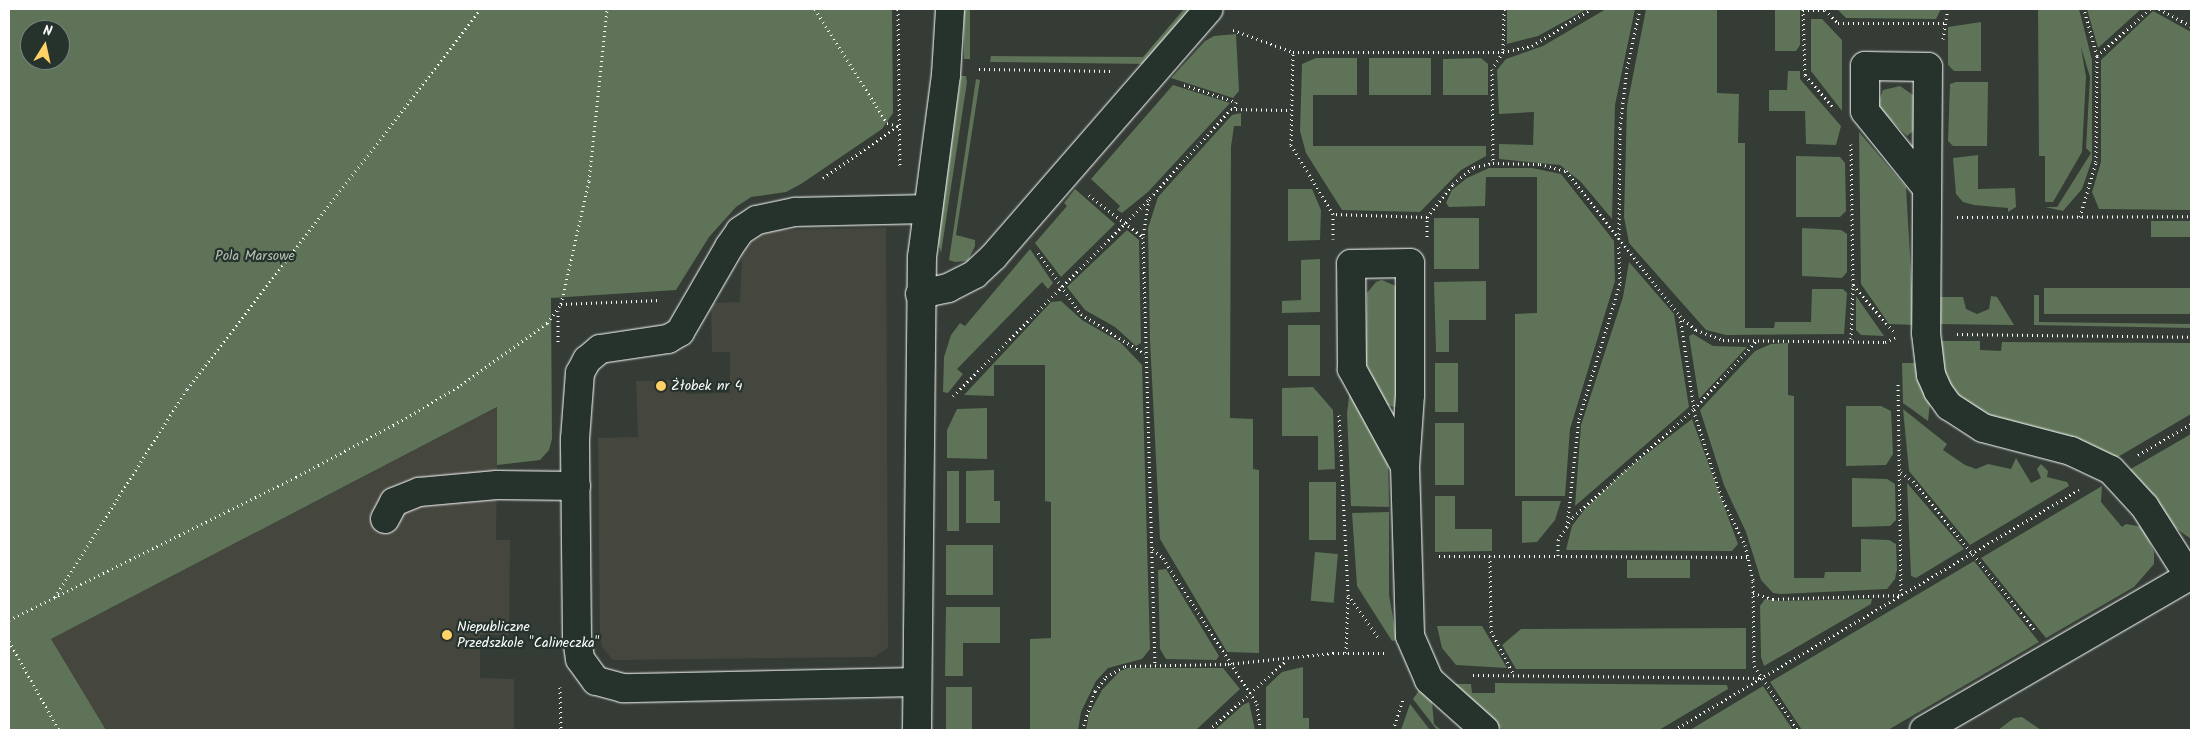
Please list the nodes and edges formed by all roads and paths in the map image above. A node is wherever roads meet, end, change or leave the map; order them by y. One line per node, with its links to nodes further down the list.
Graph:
1 (481, 9): 70 (path)
2 (607, 9): 70 (path)
3 (815, 9): 24 (path)
4 (898, 9): 24 (path)
5 (950, 9): 29 (street)
6 (1209, 9): 21 (street)
7 (1504, 9): 18 (path)
8 (1591, 9): 18 (path)
9 (1640, 9): 37 (path)
10 (1948, 9): 15 (path)
11 (2084, 9): 19 (path)
12 (2150, 9): 19 (path)
13 (2159, 9): 16 (path)
14 (1804, 10): 15 (path)
15 (1944, 23): 17 (path)
16 (2191, 26)
17 (1944, 42)
18 (1503, 52): 23 (path); 25 (path)
19 (2097, 56): 33 (path)
20 (972, 69): 21 (path)
21 (1150, 75): 22 (path); 43 (street)
22 (1235, 109): 23 (path); 28 (path)
23 (1291, 110): 30 (path)
24 (899, 126): 29 (path)
25 (1493, 163): 32 (path); 37 (path)
26 (1926, 187): 55 (street)
27 (1082, 189): 35 (path)
28 (1150, 198): 35 (path); 36 (path)
29 (914, 209): 43 (street); 57 (street)
30 (1333, 214): 32 (path); 38 (path)
31 (1951, 214): 33 (path)
32 (1427, 216): 40 (path)
33 (2080, 216): 34 (path)
34 (2191, 216)
35 (1124, 223): 36 (path); 42 (path)
36 (1143, 237): 48 (path)
37 (1619, 242): 44 (path); 59 (path)
38 (1333, 244)
39 (1033, 246): 42 (path)
40 (1427, 246)
41 (1853, 285): 46 (path)
42 (1060, 286): 48 (path); 50 (path)
43 (920, 294): 81 (street)
44 (1680, 316): 45 (path); 52 (path)
45 (1758, 339): 46 (path); 52 (path)
46 (1851, 339): 47 (path)
47 (1900, 344)
48 (1145, 354): 60 (path)
49 (1898, 372): 56 (path)
50 (950, 401)
51 (1339, 404): 68 (path)
52 (1694, 409): 59 (path); 65 (path)
53 (2191, 424): 55 (path)
54 (1405, 466): 54 (street); 90 (street)
55 (2111, 470): 61 (path); 66 (street)
56 (1901, 471): 61 (path); 69 (path)
57 (576, 486): 58 (street); 81 (street)
58 (385, 519)
59 (1567, 527): 64 (path)
60 (1153, 549): 76 (path); 77 (path)
61 (1972, 553): 69 (path); 72 (path)
62 (1428, 556): 63 (path)
63 (1490, 556): 64 (path); 79 (path)
64 (1558, 556): 65 (path)
65 (1747, 557): 67 (path)
66 (2190, 576): 93 (street)
67 (1753, 593): 69 (path); 80 (path)
68 (1348, 595): 74 (path); 74 (path)
69 (1901, 595): 80 (path)
70 (54, 597): 71 (path)
71 (9, 620)
72 (2037, 633)
73 (9, 641): 84 (path)
74 (1346, 653): 75 (path)
75 (1287, 660): 77 (path); 82 (path)
76 (1155, 663): 77 (path); 86 (path)
77 (1228, 664): 82 (path)
78 (1466, 675): 79 (path)
79 (1514, 675): 80 (path)
80 (1762, 678): 91 (path); 92 (path)
81 (917, 682): 85 (street)
82 (1249, 694): 87 (path); 88 (path)
83 (1406, 694): 89 (path)
84 (59, 730)
85 (917, 730)
86 (1082, 730)
87 (1209, 730)
88 (1260, 730)
89 (1393, 730)
90 (1485, 730)
91 (1674, 730)
92 (1798, 730)
93 (1924, 730)

